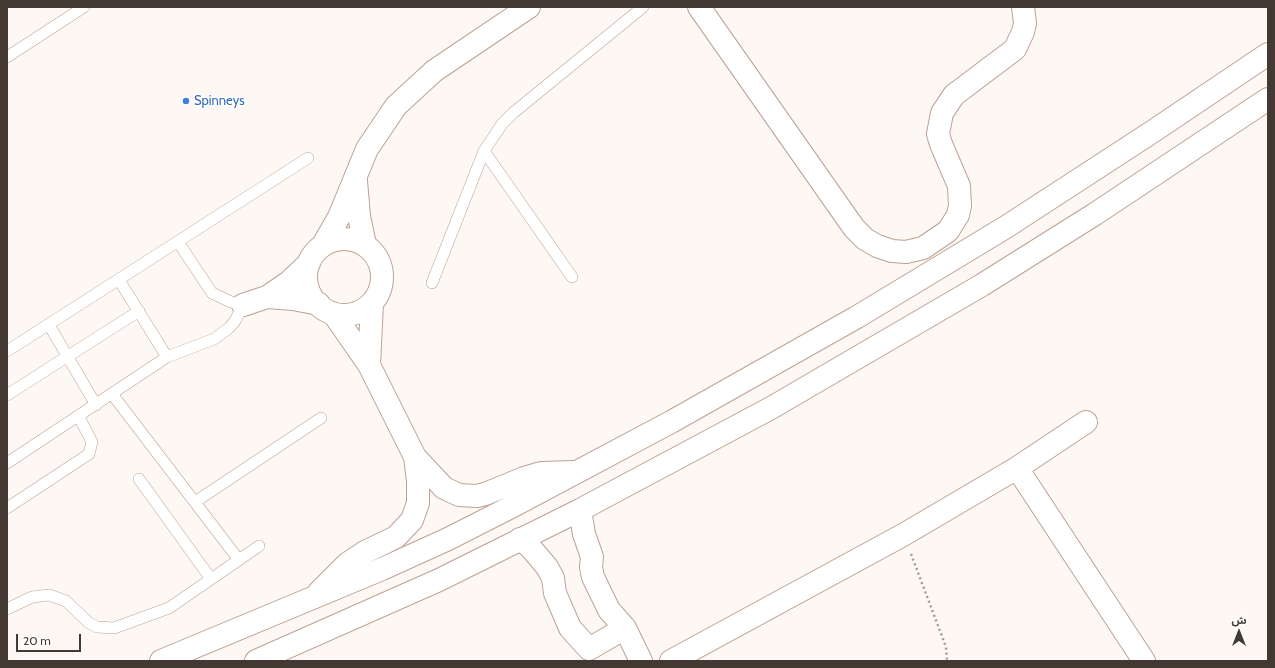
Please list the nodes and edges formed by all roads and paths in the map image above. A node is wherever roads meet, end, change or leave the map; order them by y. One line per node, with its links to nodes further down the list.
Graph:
1 (84, 7): 8 (lane)
2 (529, 7): 6 (street)
3 (643, 7): 10 (lane)
4 (699, 7): 5 (street)
5 (1023, 7)
6 (502, 15): 12 (street)
7 (1268, 54): 39 (street)
8 (7, 57)
9 (1268, 99): 43 (street)
10 (484, 151): 17 (lane); 19 (lane)
11 (308, 158): 13 (lane)
12 (356, 172): 14 (street); 15 (street)
13 (178, 242): 18 (lane); 22 (lane)
14 (323, 245): 15 (street); 16 (street)
15 (365, 245): 21 (street)
16 (309, 263): 20 (street); 23 (street)
17 (572, 277)
18 (119, 280): 24 (lane); 25 (lane)
19 (432, 283)
20 (267, 298): 22 (street); 23 (street)
21 (372, 303): 23 (street); 29 (street)
22 (243, 305): 28 (lane)
23 (326, 309): 29 (street)
24 (139, 311): 27 (lane); 28 (lane)
25 (49, 325): 26 (lane); 27 (lane)
26 (7, 351)
27 (67, 357): 31 (lane); 32 (lane)
28 (168, 357): 30 (lane)
29 (369, 365): 36 (street)
30 (112, 394): 32 (lane); 41 (lane)
31 (7, 395)
32 (96, 405): 33 (lane)
33 (79, 417): 37 (lane); 42 (lane)
34 (321, 418): 41 (lane)
35 (1086, 422): 38 (street)
36 (415, 457): 39 (street); 49 (street)
37 (7, 463)
38 (1017, 468): 44 (street); 58 (street)
39 (577, 472): 49 (street)
40 (139, 479): 48 (lane)
41 (194, 502): 47 (lane)
42 (7, 508)
43 (580, 510): 45 (street); 51 (street)
44 (903, 535): 56 (street); 57 (path)
45 (520, 539): 52 (street); 54 (street)
46 (258, 546): 47 (lane)
47 (239, 560): 48 (lane)
48 (211, 578): 50 (lane)
49 (315, 598): 53 (street)
50 (7, 609)
51 (625, 628): 52 (street); 55 (street)
52 (592, 655)
53 (161, 661)
54 (256, 661)
55 (641, 661)
56 (671, 661)
57 (947, 661)
58 (1144, 661)

